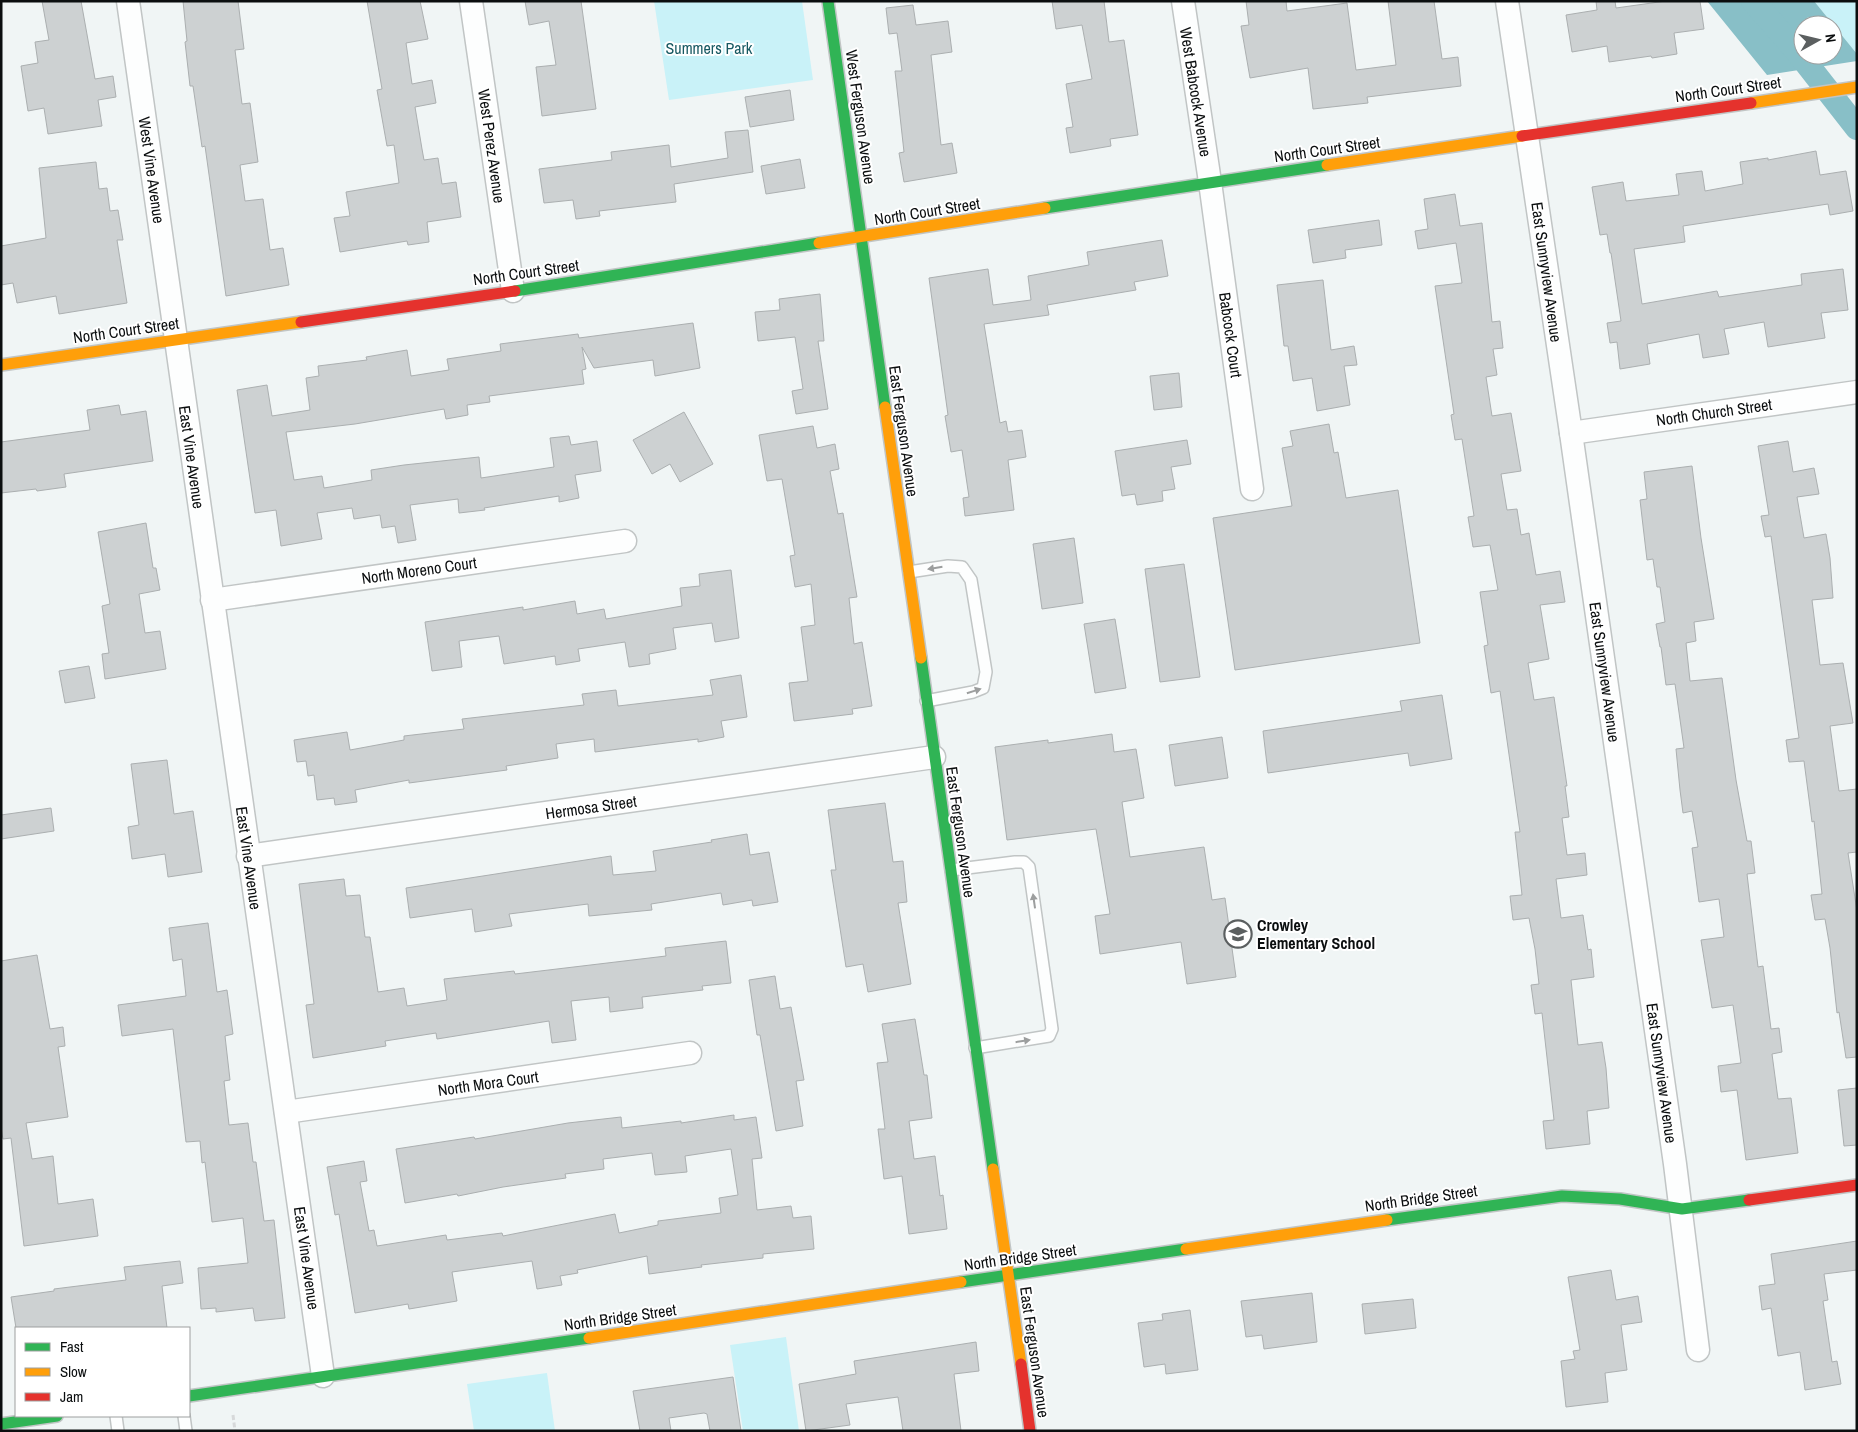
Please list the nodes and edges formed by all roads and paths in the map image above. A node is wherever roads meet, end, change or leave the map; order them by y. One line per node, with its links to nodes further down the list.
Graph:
1 (128, 1): 11 (street, West Vine Avenue)
2 (471, 1): 10 (street, West Perez Avenue)
3 (828, 1): 9 (street, West Ferguson Avenue)
4 (1182, 1): 8 (street, West Babcock Avenue)
5 (1507, 1): 7 (street, East Sunnyview Avenue)
6 (1857, 88): 7 (street, North Court Street)
7 (1528, 136): 8 (street, North Court Street); 14 (street, East Sunnyview Avenue)
8 (1210, 182): 9 (street, North Court Street); 15 (street, Babcock Court)
9 (861, 238): 10 (street, North Court Street); 17 (street, East Ferguson Avenue)
10 (513, 290): 11 (street, North Court Street)
11 (176, 339): 12 (street, North Court Street); 18 (street, East Vine Avenue)
12 (1, 365)
13 (1857, 392): 14 (street, North Church Street)
14 (1571, 433): 27 (street, East Sunnyview Avenue)
15 (1252, 489)
16 (625, 540): 18 (street, North Moreno Court)
17 (907, 572): 19 (street, East Ferguson Avenue); 19 (lane, one-way to 17)
18 (212, 600): 21 (street, East Vine Avenue)
19 (926, 701): 20 (street, East Ferguson Avenue)
20 (934, 757): 21 (street, Hermosa Street); 22 (street, East Ferguson Avenue)
21 (248, 856): 25 (street, East Vine Avenue)
22 (950, 871): 23 (street, East Ferguson Avenue); 23 (lane, one-way to 22)
23 (975, 1048): 28 (street, East Ferguson Avenue)
24 (690, 1054): 25 (street, North Mora Court)
25 (286, 1112): 30 (street, East Vine Avenue)
26 (1857, 1185): 27 (street, North Bridge Street)
27 (1682, 1209): 28 (street, North Bridge Street); 29 (street, East Sunnyview Avenue)
28 (1007, 1275): 30 (street, North Bridge Street); 38 (street, East Ferguson Avenue)
29 (1698, 1350)
30 (323, 1376): 31 (street, North Bridge Street)
31 (190, 1396)
32 (50, 1417): 35 (street)
33 (116, 1417): 36 (lane)
34 (184, 1417): 37 (lane)
35 (1, 1424)
36 (118, 1431)
37 (186, 1431)
38 (1030, 1431)

